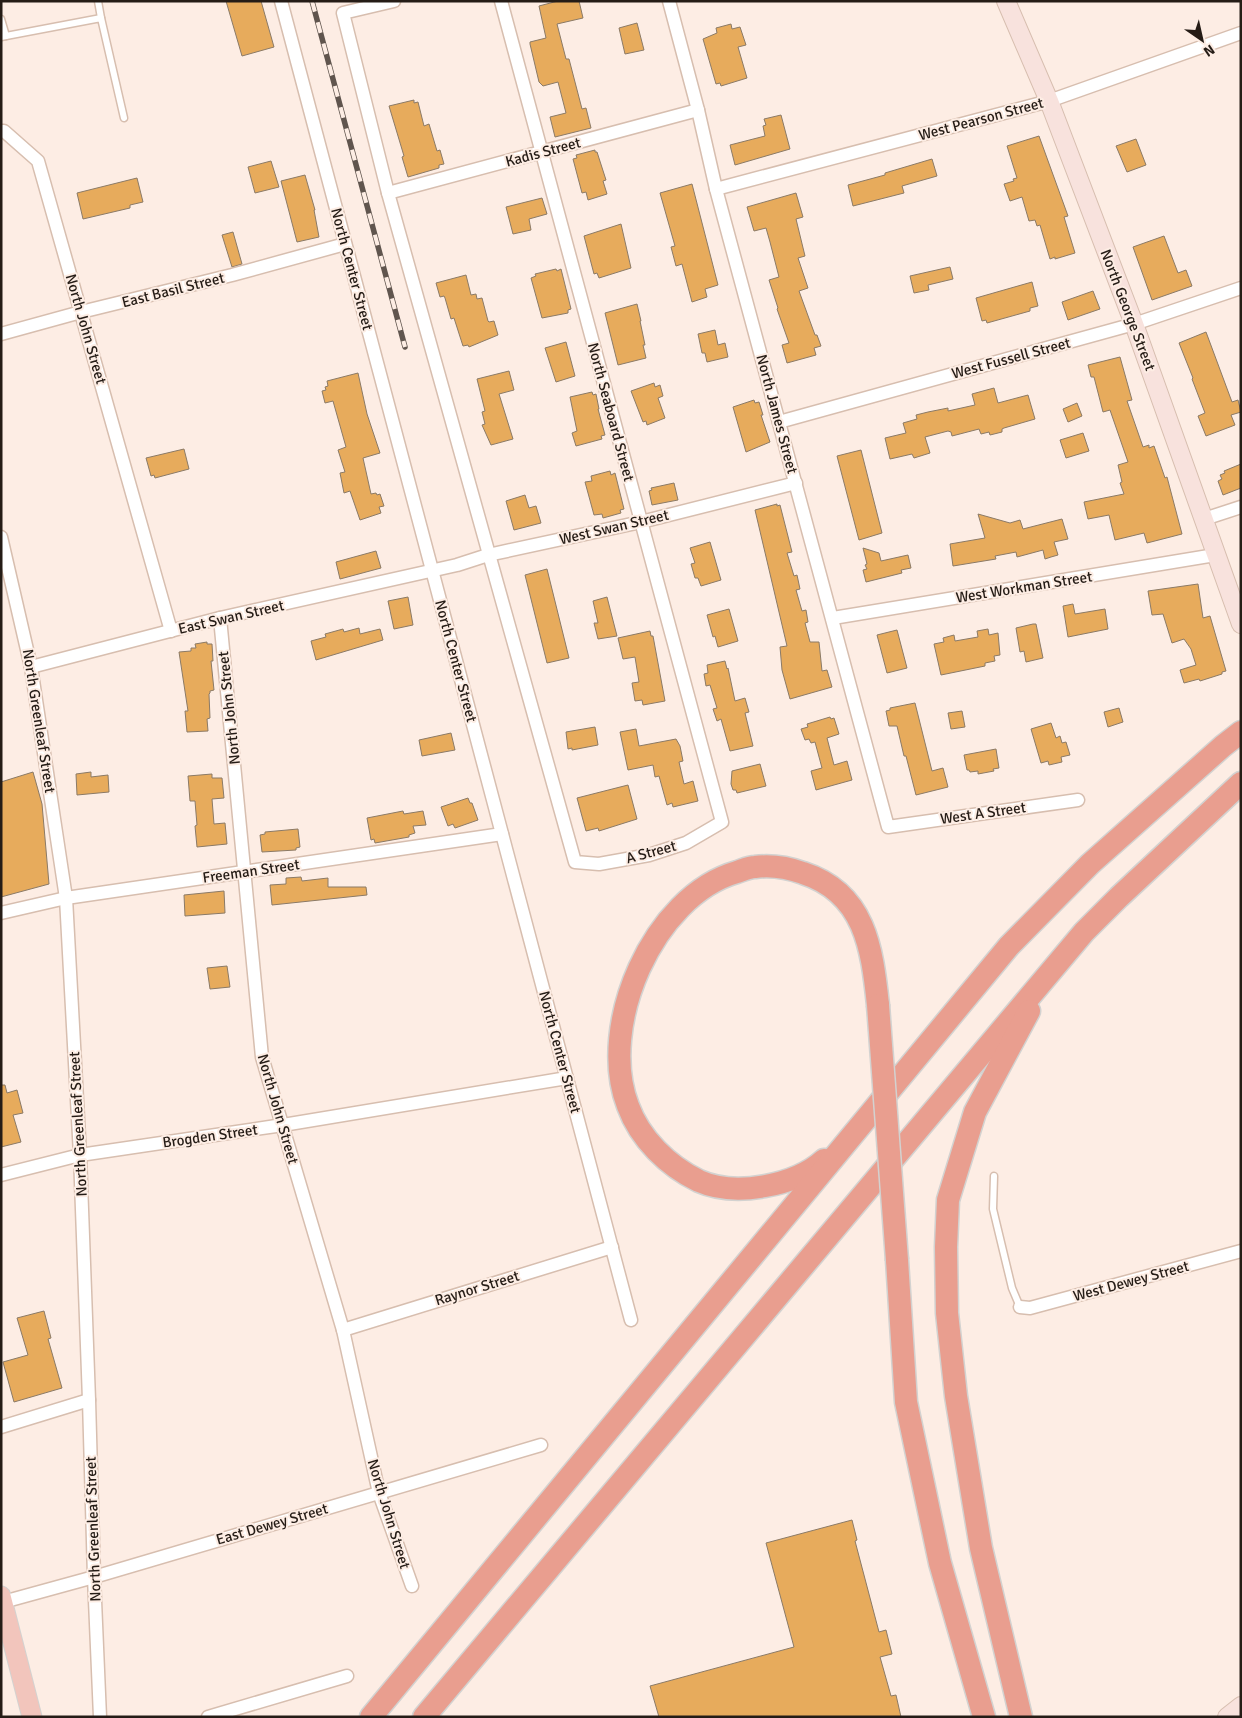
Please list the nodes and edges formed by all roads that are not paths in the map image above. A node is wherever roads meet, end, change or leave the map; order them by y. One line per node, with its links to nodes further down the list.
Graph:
1 (98, 1): 7 (lane)
2 (281, 1): 18 (street, North Center Street)
3 (394, 1): 17 (street)
4 (501, 1): 15 (street, North Seaboard Street)
5 (669, 1): 12 (street, North James Street)
6 (1006, 1): 11 (main road, North George Street)
7 (101, 18): 10 (lane); 13 (lane)
8 (1, 19): 10 (lane)
9 (1241, 33): 11 (street, West Pearson Street)
10 (4, 36)
11 (1049, 101): 16 (street, West Pearson Street); 21 (main road, North George Street)
12 (698, 110): 15 (street, Kadis Street); 16 (street, North James Street)
13 (124, 118)
14 (1, 131): 20 (street, North John Street)
15 (541, 152): 17 (street, Kadis Street); 27 (street, North Seaboard Street)
16 (716, 189): 23 (street, North James Street)
17 (388, 193): 29 (street)
18 (345, 244): 20 (street, East Basil Street); 31 (street, North Center Street)
19 (1241, 288): 21 (street, West Fussell Street)
20 (81, 312): 22 (street, East Basil Street); 35 (street, North John Street)
21 (1134, 324): 23 (street, West Fussell Street); 26 (main road, North George Street)
22 (1, 334)
23 (779, 422): 24 (street, North James Street)
24 (796, 483): 27 (street, West Swan Street); 33 (street, North James Street)
25 (1241, 507): 26 (street)
26 (1204, 520): 30 (main road, North George Street)
27 (641, 522): 29 (street, West Swan Street); 40 (street, North Seaboard Street)
28 (1, 537): 36 (street, North Greenleaf Street)
29 (488, 555): 31 (street, West Swan Street); 40 (street, A Street)
30 (1216, 555): 33 (street, West Workman Street); 34 (main road, North George Street)
31 (432, 571): 32 (street, East Swan Street); 42 (street, North Center Street)
32 (220, 618): 35 (street, East Swan Street); 43 (street, North John Street)
33 (833, 618): 41 (street, North James Street)
34 (1241, 624)
35 (171, 631): 36 (street, East Swan Street)
36 (31, 667): 44 (street, North Greenleaf Street)
37 (1241, 732): 49 (highway)
38 (1241, 783): 46 (highway)
39 (1078, 800): 41 (street, West A Street)
40 (722, 822)
41 (888, 827)
42 (502, 834): 43 (street, Freeman Street); 47 (street, North Center Street)
43 (245, 872): 44 (street, Freeman Street); 48 (street, North John Street)
44 (66, 898): 45 (street, Freeman Street); 50 (street, North Greenleaf Street)
45 (1, 913)
46 (1084, 932): 71 (highway); 73 (highway)
47 (567, 1078): 48 (street, Brogden Street); 53 (street, North Center Street)
48 (283, 1125): 50 (street, Brogden Street); 57 (street, North John Street)
49 (856, 1130): 70 (highway); 72 (highway, bridge)
50 (80, 1154): 51 (street, Brogden Street); 58 (street, North Greenleaf Street)
51 (1, 1174)
52 (994, 1176): 55 (lane)
53 (612, 1247): 56 (street, North Center Street); 57 (street, Raynor Street)
54 (1241, 1251): 55 (street, West Dewey Street)
55 (1020, 1307)
56 (631, 1320)
57 (343, 1330): 61 (street, North John Street)
58 (89, 1400): 59 (street); 62 (street, North Greenleaf Street)
59 (1, 1427)
60 (541, 1445): 61 (street, East Dewey Street)
61 (379, 1493): 62 (street, East Dewey Street); 63 (street, North John Street)
62 (94, 1577): 64 (street, East Dewey Street); 68 (street, North Greenleaf Street)
63 (412, 1586)
64 (2, 1599): 67 (main road)
65 (347, 1676): 69 (street)
66 (1241, 1706): 74 (main road)
67 (32, 1717)
68 (100, 1717)
69 (208, 1717)
70 (371, 1717)
71 (424, 1717)
72 (984, 1717)
73 (1021, 1717)
74 (1227, 1717)

